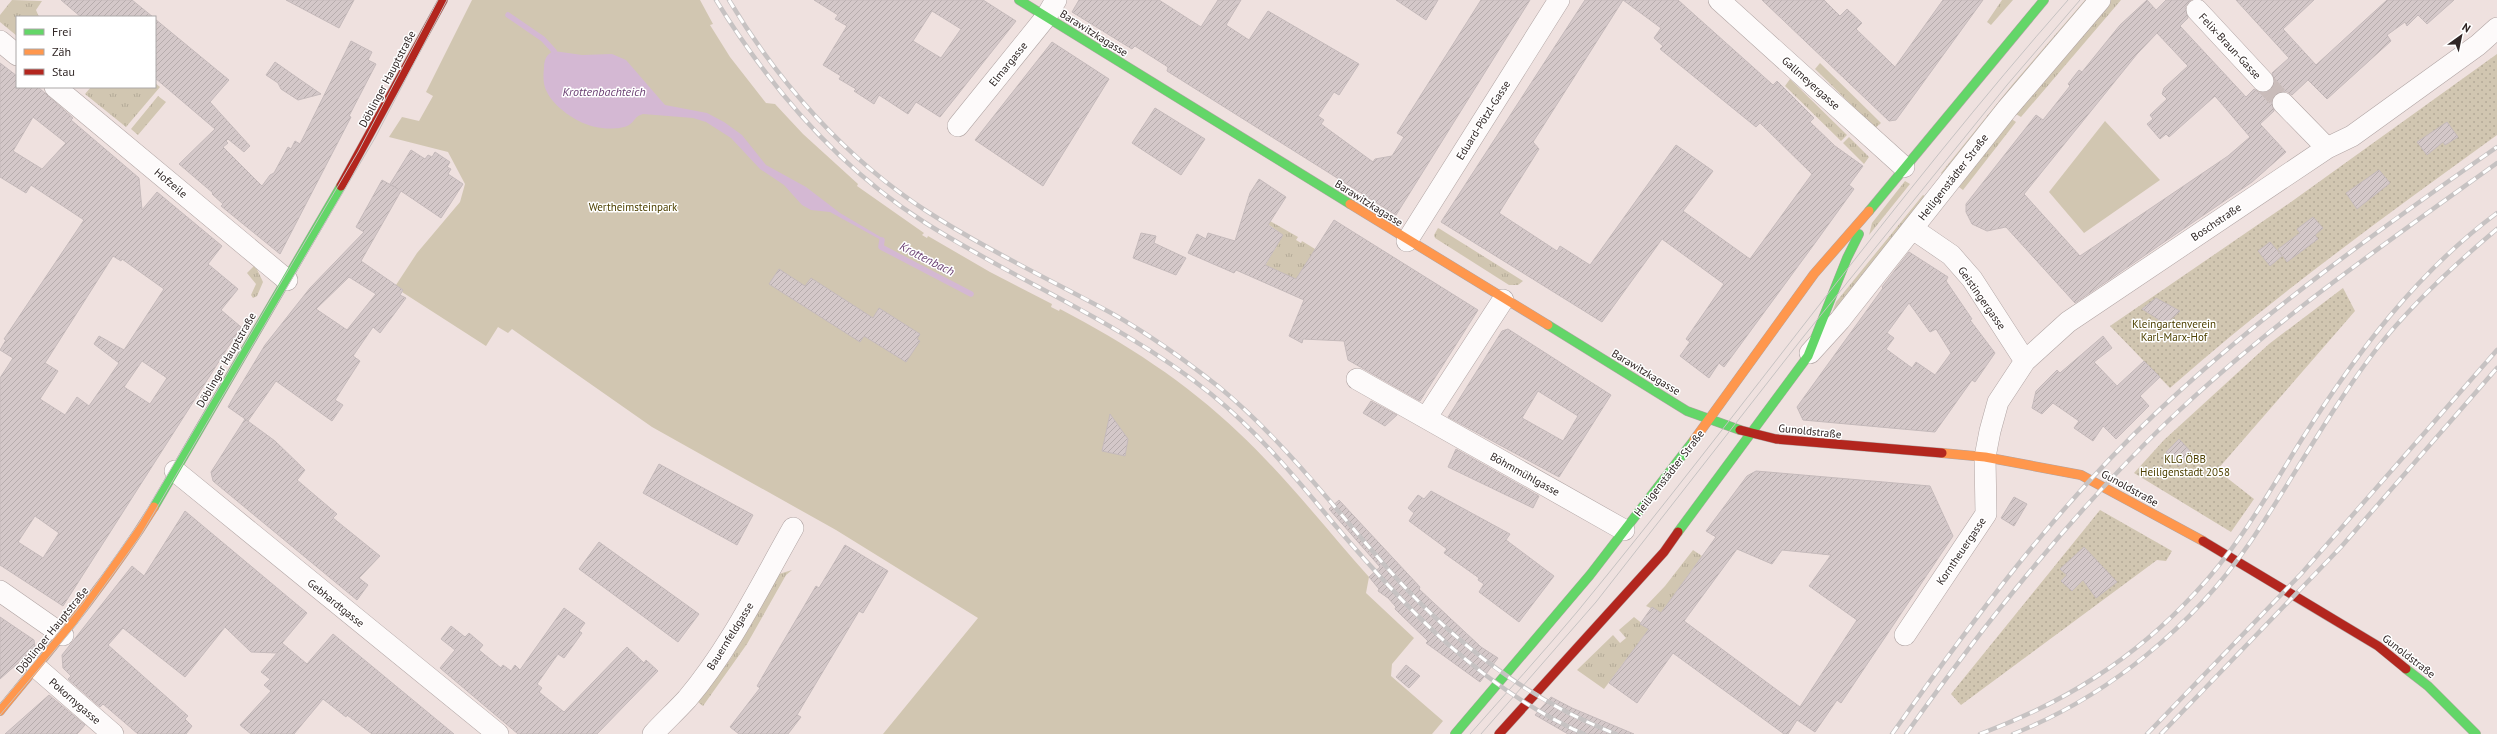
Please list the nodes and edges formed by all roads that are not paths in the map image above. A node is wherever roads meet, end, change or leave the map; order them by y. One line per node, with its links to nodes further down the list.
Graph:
1 (443, 0): 21 (main road, Döblinger Hauptstraße)
2 (1019, 0): 7 (main road, Barawitzkagasse)
3 (1559, 0): 20 (street, Eduard-Pötzl-Gasse)
4 (2044, 0): 17 (main road, Heiligenstädter Straße)
5 (2100, 0): 19 (street, Heiligenstädter Straße)
6 (1727, 3): 17 (street, Gallmeyergasse)
7 (1051, 8): 15 (street, Elmargasse); 20 (main road, Barawitzkagasse)
8 (2197, 10): 12 (street, Felix-Braun-Gasse)
9 (2497, 28): 16 (street, Boschstraße)
10 (0, 41): 11 (street)
11 (16, 54)
12 (2262, 81)
13 (56, 88): 21 (street, Hofzeile)
14 (2283, 103): 16 (street)
15 (958, 126)
16 (2327, 148): 24 (street, Boschstraße)
17 (1904, 167): 18 (main road, Heiligenstädter Straße)
18 (1874, 206): 23 (main road, Heiligenstädter Straße); 27 (main road, Heiligenstädter Straße)
19 (1913, 229): 23 (street, Heiligenstädter Straße); 24 (street, Geistingergasse)
20 (1407, 241): 22 (main road, Barawitzkagasse)
21 (287, 280): 30 (main road, Döblinger Hauptstraße)
22 (1503, 300): 26 (street); 27 (main road, Barawitzkagasse)
23 (1808, 356): 28 (main road, Heiligenstädter Straße)
24 (2025, 361): 29 (street, Boschstraße)
25 (1357, 380): 26 (street, Böhmmühlgasse)
26 (1426, 418): 32 (street, Böhmmühlgasse)
27 (1710, 420): 28 (main road, Gunoldstraße); 32 (main road, Heiligenstädter Straße)
28 (1752, 434): 29 (main road, Gunoldstraße); 42 (main road, Heiligenstädter Straße)
29 (1985, 457): 35 (street, Korntheuergasse); 43 (main road, Gunoldstraße)
30 (175, 471): 34 (main road, Döblinger Hauptstraße); 39 (street, Gebhardtgasse)
31 (793, 528): 40 (street, Bauernfeldgasse)
32 (1624, 530): 41 (main road, Heiligenstädter Straße)
33 (0, 591): 34 (street)
34 (63, 635): 36 (main road, Döblinger Hauptstraße)
35 (1904, 635)
36 (37, 668): 37 (main road, Döblinger Hauptstraße); 38 (street, Pokornygasse)
37 (0, 711)
38 (113, 734)
39 (498, 734)
40 (653, 734)
41 (1455, 734)
42 (1499, 734)
43 (2476, 734)

